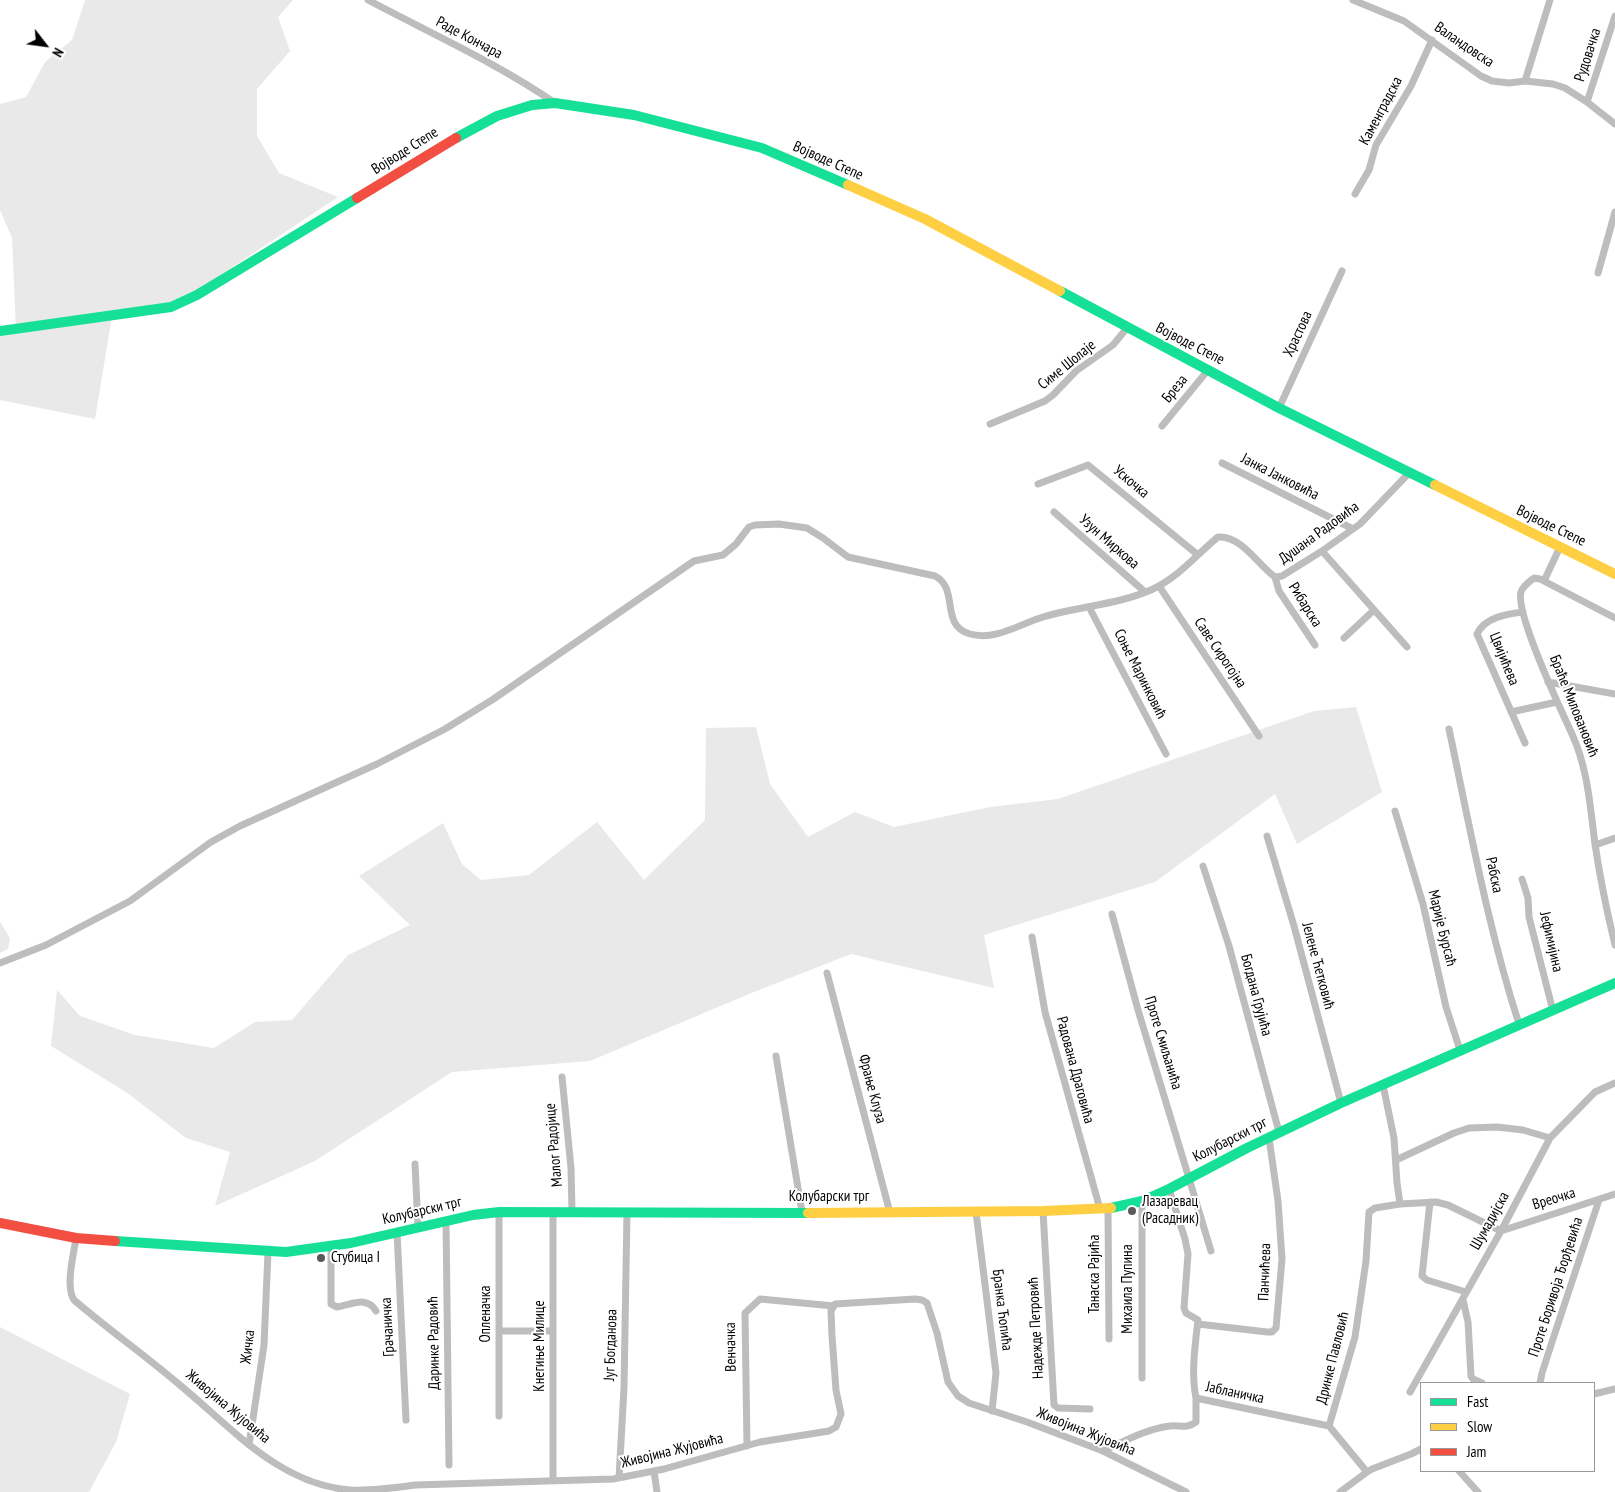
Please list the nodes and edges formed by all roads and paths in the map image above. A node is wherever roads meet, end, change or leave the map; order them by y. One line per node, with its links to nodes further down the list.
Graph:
1 (368, 0): 8 (street, Раде Кончара)
2 (1353, 0): 5 (street, Валандовска)
3 (1550, 0): 6 (street)
4 (1615, 16): 7 (street, Рудовачка)
5 (1432, 40): 6 (street, Валандовска); 10 (street, Каменградска)
6 (1525, 81): 7 (street, Валандовска)
7 (1587, 102): 9 (street, Валандовска)
8 (554, 103): 14 (street, Војводе Степе); 15 (street, Војводе Степе)
9 (1615, 124)
10 (1355, 194)
11 (1615, 212): 13 (street)
12 (1342, 271): 17 (street, Храстова)
13 (1598, 273)
14 (1127, 328): 16 (street, Војводе Степе); 18 (street, Симе Шолаје)
15 (0, 331)
16 (1208, 370): 17 (street, Војводе Степе); 19 (street, Бреза)
17 (1279, 408): 21 (street, Војводе Степе)
18 (990, 424)
19 (1162, 426)
20 (1222, 463): 24 (street, Јанка Јанковића)
21 (1410, 472): 24 (street, Душана Радовића); 25 (street, Војводе Степе)
22 (1038, 484): 27 (street, Ускочка)
23 (1054, 512): 32 (street, Узун Миркова)
24 (1353, 529): 26 (street, Душана Радовића)
25 (1560, 547): 28 (street, Војводе Степе); 30 (street)
26 (1322, 551): 29 (street, Душана Радовића); 34 (street)
27 (1198, 555): 29 (street, Душана Радовића); 31 (street, Душана Радовића)
28 (1615, 574)
29 (1275, 577): 38 (street, Рибарска)
30 (1542, 580): 35 (street, Браће Миловановић); 36 (street)
31 (1158, 586): 32 (street, Душана Радовића); 45 (street, Саве Сирогојна)
32 (1146, 592): 33 (street, Душана Радовића)
33 (1090, 607): 47 (street, Соње Маринковић); 57 (street, Душана Радовића)
34 (1374, 610): 37 (street); 39 (street)
35 (1523, 612): 40 (street, Браће Миловановић); 43 (street, Цвијићева)
36 (1615, 618)
37 (1344, 638)
38 (1315, 645)
39 (1408, 647)
40 (1548, 682): 41 (street); 42 (street, Браће Миловановић)
41 (1615, 694)
42 (1557, 702): 43 (street); 51 (street, Браће Миловановић)
43 (1511, 712): 46 (street, Цвијићева)
44 (1449, 729): 61 (street, Рабска)
45 (1259, 736)
46 (1524, 743)
47 (1166, 754)
48 (1396, 811): 62 (street, Марије Бурсаћ)
49 (1267, 836): 67 (street, Јелене Ћетковић)
50 (1615, 838): 51 (street)
51 (1596, 845): 56 (street, Браће Миловановић)
52 (1203, 866): 68 (street, Богдана Грујића)
53 (1522, 879): 60 (street, Јефимијина)
54 (1112, 914): 73 (street, Проте Смиљанића)
55 (1032, 937): 80 (street, Радована Драговића)
56 (1615, 945)
57 (0, 963)
58 (827, 973): 88 (street, Фрање Клуза)
59 (1615, 983): 60 (street, Колубарски трг)
60 (1553, 1010): 61 (street, Колубарски трг)
61 (1519, 1024): 62 (street, Колубарски трг)
62 (1460, 1050): 66 (street, Колубарски трг)
63 (776, 1056): 86 (street)
64 (562, 1077): 82 (street, Малог Радојице)
65 (1615, 1082): 70 (street, Шумадијска)
66 (1383, 1085): 67 (street, Колубарски трг); 71 (street)
67 (1341, 1103): 68 (street, Колубарски трг)
68 (1279, 1132): 69 (street, Колубарски трг)
69 (1269, 1138): 73 (street, Колубарски трг); 102 (street, Панчићева)
70 (1550, 1138): 71 (street); 92 (street, Шумадијска)
71 (1396, 1160): 79 (street)
72 (415, 1164): 91 (street)
73 (1190, 1178): 74 (street, Колубарски трг); 96 (street, Проте Смиљанића)
74 (1169, 1189): 77 (street, Колубарски трг); 102 (street)
75 (1615, 1194): 76 (street, Вреочка)
76 (1599, 1200): 92 (street, Вреочка); 108 (street, Проте Боривоја Ђорђевића)
77 (1142, 1201): 80 (street, Колубарски трг); 106 (street, Михаила Пупина)
78 (1430, 1202): 79 (street, Дринке Павловић); 92 (street, Дринке Павловић); 98 (street)
79 (1400, 1204): 117 (street, Дринке Павловић)
80 (1104, 1209): 83 (street, Колубарски трг); 105 (street, Танаска Рајића)
81 (553, 1211): 82 (street, Колубарски трг); 84 (street, Колубарски трг); 104 (street, Кнегиње Милице)
82 (572, 1211): 85 (street, Колубарски трг)
83 (1043, 1211): 87 (street, Колубарски трг); 113 (street, Надежде Петровић)
84 (499, 1212): 89 (street, Колубарски трг); 103 (street, Опленачка)
85 (626, 1212): 86 (street, Колубарски трг); 126 (street, Југ Богданова)
86 (802, 1212): 88 (street, Колубарски трг)
87 (976, 1212): 88 (street, Колубарски трг); 114 (street, Бранка Ћопића)
88 (890, 1213)
89 (446, 1221): 91 (street, Колубарски трг); 122 (street, Даринке Радовић)
90 (0, 1224): 94 (street, Колубарски трг)
91 (418, 1228): 93 (street, Колубарски трг)
92 (1501, 1231): 98 (street, Шумадијска)
93 (397, 1232): 95 (street, Колубарски трг); 116 (street, Грачаничка)
94 (76, 1238): 97 (street, Колубарски трг); 118 (street, Живојина Жујовића)
95 (331, 1246): 97 (street, Колубарски трг); 101 (street)
96 (1211, 1251)
97 (268, 1252): 118 (street, Жичка)
98 (1466, 1292): 99 (street, Шумадијска)
99 (1462, 1300): 107 (street); 110 (street, Шумадијска)
100 (834, 1306): 114 (street, Живојина Жујовића); 119 (street, Живојина Жујовића); 119 (street, Венчачка)
101 (376, 1311)
102 (1198, 1324): 112 (street)
103 (500, 1331): 104 (street); 115 (street, Опленачка)
104 (552, 1331): 127 (street, Кнегиње Милице)
105 (1109, 1339)
106 (1142, 1378)
107 (1480, 1382)
108 (1540, 1382)
109 (1615, 1389): 111 (street)
110 (1410, 1392)
111 (1595, 1394)
112 (1196, 1398): 117 (street, Јабланичка); 121 (street, Јабланичка)
113 (1090, 1409)
114 (992, 1411): 121 (street, Живојина Жујовића)
115 (499, 1416)
116 (406, 1420)
117 (1330, 1426): 124 (street, Дринке Павловић)
118 (249, 1445): 127 (street, Живојина Жујовића)
119 (747, 1446): 123 (street, Живојина Жујовића)
120 (1420, 1450): 124 (street)
121 (1103, 1451): 129 (street, Живојина Жујовића)
122 (449, 1465)
123 (654, 1472): 126 (street, Живојина Жујовића); 128 (street)
124 (1367, 1472): 130 (street)
125 (1460, 1472): 131 (street)
126 (619, 1478): 127 (street, Живојина Жујовића)
127 (553, 1481)
128 (658, 1492)
129 (1186, 1492)
130 (1340, 1492)
131 (1478, 1492)

